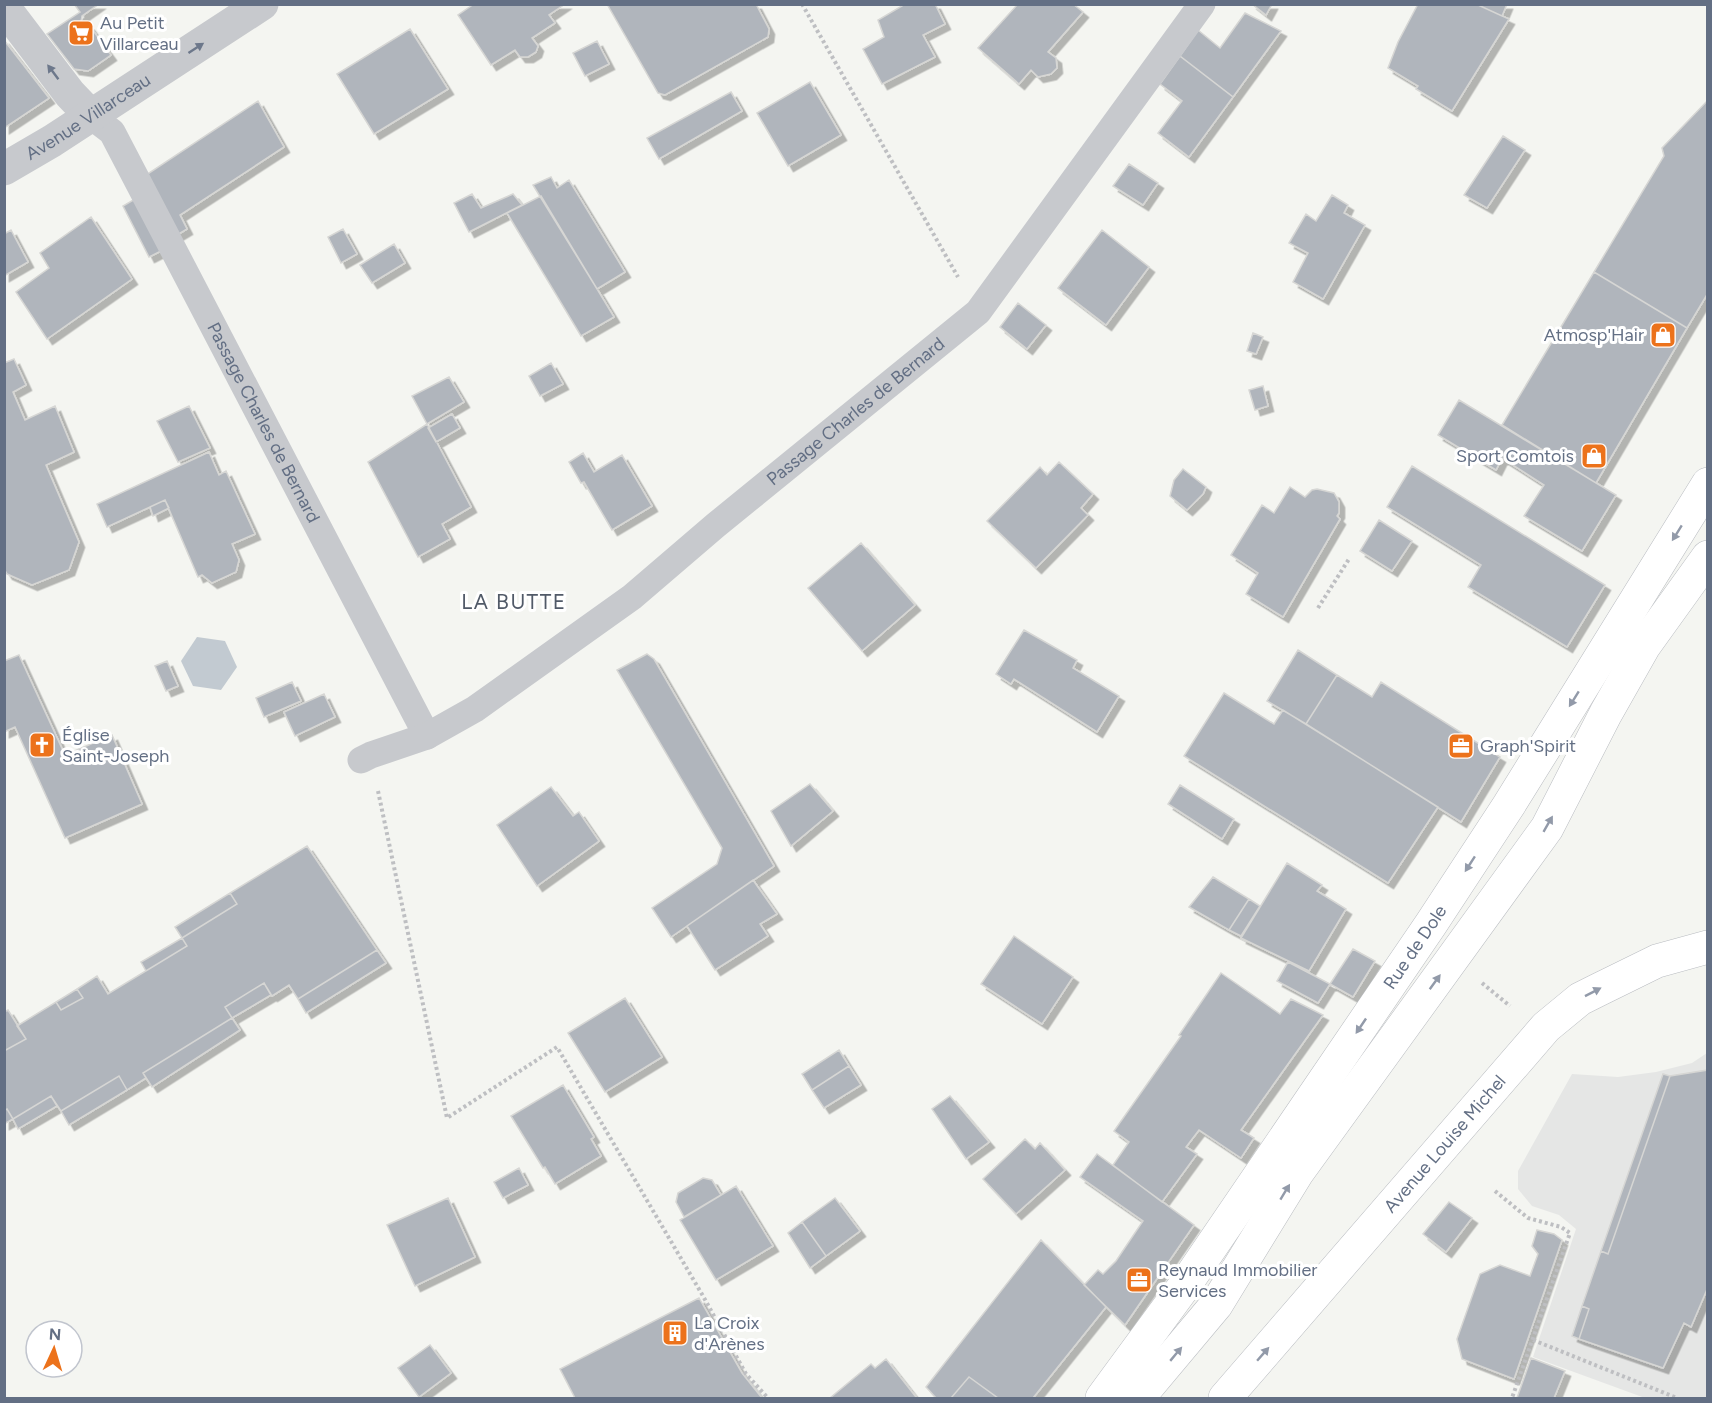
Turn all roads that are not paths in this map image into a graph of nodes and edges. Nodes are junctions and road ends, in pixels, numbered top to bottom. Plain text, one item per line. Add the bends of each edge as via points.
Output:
1 (262, 4) edge
2 (1202, 4) edge
3 (4, 7) edge
4 (91, 116) junction
5 (4, 169) edge
6 (1707, 484) edge
7 (1707, 557) edge
8 (427, 736) junction
9 (366, 758) road end
10 (1707, 947) edge
11 (1102, 1398) edge
12 (1138, 1398) edge
13 (1225, 1398) edge

4 -> 1 street, Avenue Villarceau
2 - 8 lane, Passage Charles de Bernard via 978,312 632,597 475,709
4 -> 3 street
4 - 5 street, Avenue Villarceau
4 - 8 lane, Passage Charles de Bernard via 112,132
6 -> 11 main road, Rue de Dole via 1431,924 1185,1285
12 -> 7 main road, Rue de Dole via 1216,1305 1297,1173 1547,828 1644,646
8 - 9 lane, Passage Charles de Bernard
13 -> 10 main road, Avenue Louise Michel via 1546,1027 1580,999 1600,989 1657,961

